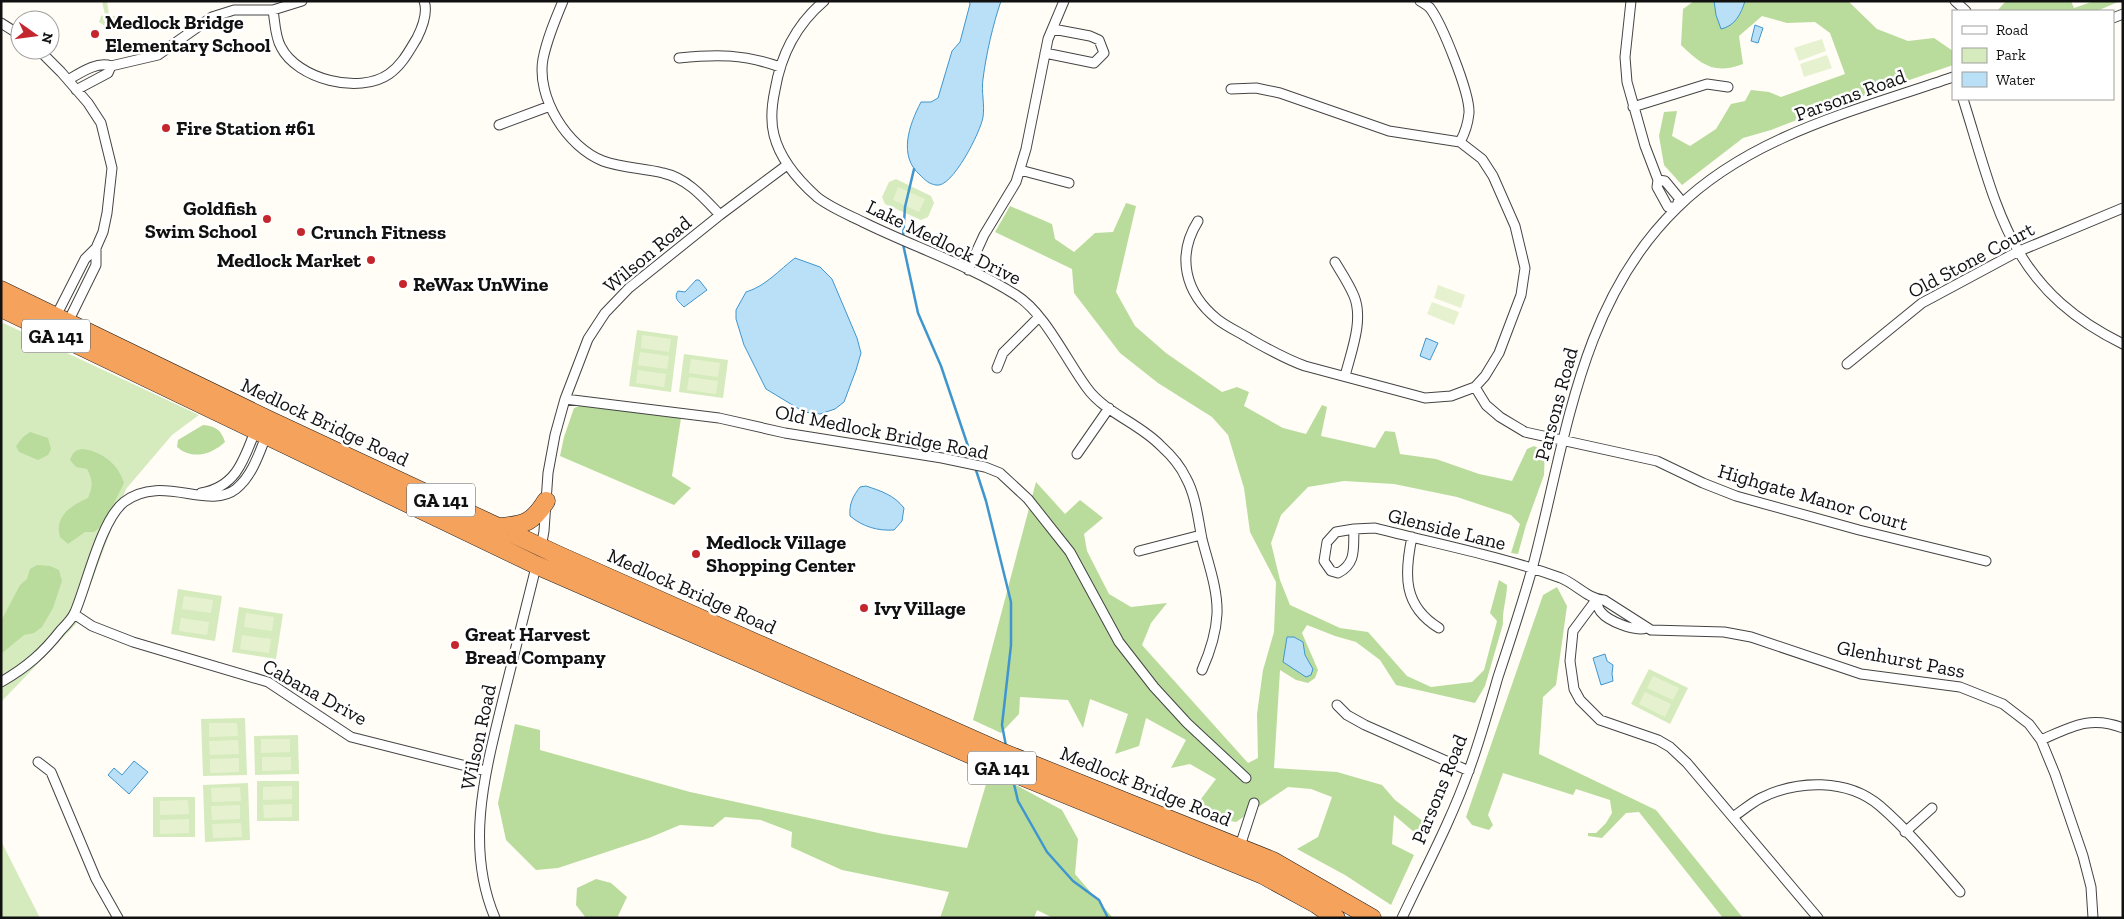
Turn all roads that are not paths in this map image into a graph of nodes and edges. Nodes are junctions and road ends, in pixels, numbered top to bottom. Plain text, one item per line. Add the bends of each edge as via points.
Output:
1 (302, 1) edge
2 (424, 1) edge
3 (563, 1) edge
4 (824, 1) edge
5 (1064, 1) edge
6 (1420, 1) edge
7 (1631, 1) edge
8 (1955, 1) edge
9 (273, 10) junction
10 (1965, 10) edge
11 (1053, 28) junction
12 (1045, 54) junction
13 (679, 58) dead end
14 (49, 60) edge
15 (111, 66) junction
16 (780, 67) junction
17 (1952, 77) edge
18 (68, 80) junction
19 (1728, 87) dead end
20 (1231, 88) dead end
21 (76, 90) junction
22 (1963, 100) edge
23 (550, 106) junction
24 (1633, 107) junction
25 (499, 125) dead end
26 (1460, 142) junction
27 (788, 165) junction
28 (1020, 170) junction
29 (1069, 183) dead end
30 (1677, 207) junction
31 (2123, 208) edge
32 (720, 215) junction
33 (1198, 221) dead end
34 (96, 248) junction
35 (2018, 252) junction
36 (1335, 262) dead end
37 (968, 270) junction
38 (1, 290) edge
39 (1, 308) edge
40 (1038, 318) junction
41 (58, 328) junction
42 (2123, 344) edge
43 (1847, 364) dead end
44 (997, 368) dead end
45 (1345, 376) junction
46 (1475, 387) junction
47 (565, 398) junction
48 (1109, 408) junction
49 (262, 430) junction
50 (1562, 441) junction
51 (1077, 454) dead end
52 (242, 464) junction
53 (252, 469) junction
54 (196, 494) junction
55 (546, 501) junction
56 (499, 527) junction
57 (1354, 529) junction
58 (1202, 535) junction
59 (1412, 537) junction
60 (541, 547) junction
61 (1139, 552) dead end
62 (1986, 561) dead end
63 (536, 565) junction
64 (1532, 568) junction
65 (1596, 600) junction
66 (74, 614) junction
67 (1439, 628) dead end
68 (1202, 670) dead end
69 (1, 682) edge
70 (1338, 705) dead end
71 (2123, 728) edge
72 (2041, 740) junction
73 (38, 762) dead end
74 (486, 771) junction
75 (1469, 771) junction
76 (1246, 778) dead end
77 (1254, 803) dead end
78 (1932, 808) dead end
79 (1732, 817) junction
80 (1905, 832) junction
81 (1240, 846) junction
82 (1960, 892) dead end
83 (118, 918) edge
84 (495, 918) edge
85 (1336, 918) edge
86 (1372, 918) edge
87 (1402, 918) edge
88 (1818, 918) edge
89 (2093, 918) edge

1 - 9 street
2 - 9 street via 423,22 406,57 389,74 370,82 343,84 294,65 280,47
3 - 23 street via 552,24 543,60 542,72
4 - 16 street, Lake Medlock Drive via 798,29
5 - 11 street
6 - 26 street via 1429,7 1442,30 1465,93 1469,111
7 - 24 street via 1625,57
8 - 10 street
9 - 15 street via 234,10 212,17 158,55
11 - 12 street
11 - 12 street via 1090,36 1098,40 1104,53 1094,63
12 - 28 street
13 - 16 street via 728,54
14 - 18 street
15 - 18 street via 105,64 90,68
15 - 21 street via 108,74
16 - 27 street, Lake Medlock Drive via 772,102 772,120 774,136
17 - 30 street, Parsons Road via 1773,142 1722,172
18 - 21 street
19 - 24 street via 1707,84
20 - 26 street via 1264,90 1389,131
21 - 34 street via 101,123 112,168 107,213
22 - 35 street via 2000,216
23 - 25 street
23 - 32 street via 564,133 579,147 602,161 664,173 690,185
24 - 30 street via 1658,180 1664,181 1679,198
26 - 46 street via 1482,159 1493,176 1514,226 1525,268 1521,295 1499,353
27 - 32 street, Wilson Road
27 - 37 street, Lake Medlock Drive via 819,198 903,242
28 - 29 street
28 - 37 street
30 - 50 street, Parsons Road via 1638,255 1606,306 1587,354
31 - 35 street, Old Stone Court
32 - 47 street, Wilson Road via 629,288 605,313 588,339
33 - 45 street via 1188,241 1186,263 1191,288 1204,308 1219,321 1286,359
34 - 41 street via 84,259
34 - 41 street via 96,265
35 - 42 street via 2032,274 2061,305 2076,318
35 - 43 street, Old Stone Court via 1922,303
36 - 45 street via 1358,310
37 - 40 street, Lake Medlock Drive via 1017,296
38 - 41 highway, Medlock Bridge Road / GA 141
39 - 41 highway, Medlock Bridge Road / GA 141
40 - 44 street via 1003,354
40 - 48 street, Lake Medlock Drive via 1087,389
41 - 49 highway, Medlock Bridge Road / GA 141
41 - 49 highway, Medlock Bridge Road / GA 141 via 150,381 154,378 173,384 253,420
45 - 46 street via 1425,398 1451,396
46 - 50 street, Highgate Manor Court via 1486,405 1500,417 1525,432
47 - 55 street via 550,457
47 - 76 street, Old Medlock Bridge Road via 719,418 785,433 942,458 1000,473 1028,499 1070,552 1119,642 1154,687
48 - 51 street
48 - 58 street, Lake Medlock Drive via 1159,443 1175,460 1187,478
49 - 52 street
49 - 53 street
49 - 56 highway, Medlock Bridge Road / GA 141 via 283,432 352,466 384,474
49 - 63 highway, Medlock Bridge Road / GA 141
50 - 62 street, Highgate Manor Court via 1657,461 1736,496
50 - 64 street, Parsons Road
52 - 53 street
52 - 54 street via 237,474 225,484
53 - 54 street via 237,488 226,495
54 - 66 street via 152,491 137,494 122,504 108,522
55 - 56 highway via 532,520 519,526
55 - 60 street
56 - 60 highway, Medlock Bridge Road / GA 141
57 - 57 street, Glenside Lane via 1336,532 1327,542 1324,561 1331,571 1338,573 1348,568 1353,556
57 - 59 street, Glenside Lane via 1375,528
58 - 61 street
58 - 68 street, Lake Medlock Drive via 1216,592 1217,614 1212,649
59 - 64 street, Glenside Lane
59 - 67 street via 1406,577 1411,596 1427,620
60 - 63 street
60 - 81 highway, Medlock Bridge Road / GA 141 via 999,750
63 - 74 street, Wilson Road
63 - 85 highway, Medlock Bridge Road / GA 141 via 999,767 1264,875
64 - 65 street, Glenhurst Pass via 1563,579
64 - 75 street, Parsons Road
65 - 72 street, Glenhurst Pass via 1604,600 1651,630 1724,632 1861,674 1960,687 2003,704 2029,724
65 - 79 street via 1573,631 1570,661 1574,689 1580,700 1600,720 1670,747
66 - 69 street via 36,659
66 - 74 street, Cabana Drive via 120,638 268,682 352,737
70 - 75 street via 1347,716
71 - 72 street via 2087,722
72 - 89 street, Glenhurst Pass via 2083,856 2091,887
73 - 83 street via 51,772 96,879
74 - 84 street, Wilson Road via 478,834 486,896
75 - 87 street, Parsons Road
77 - 81 street
78 - 80 street
79 - 80 street via 1759,798 1780,789 1822,784 1847,790 1879,805
79 - 88 street
80 - 82 street
81 - 86 highway, Medlock Bridge Road / GA 141 via 1273,861

